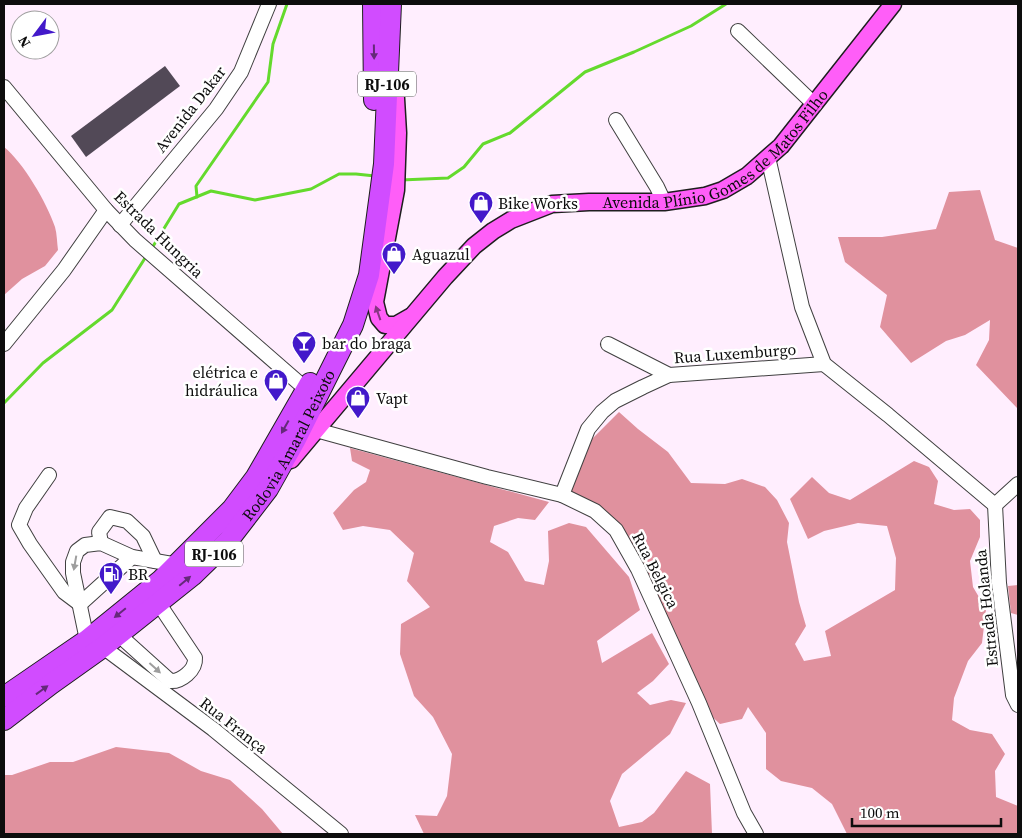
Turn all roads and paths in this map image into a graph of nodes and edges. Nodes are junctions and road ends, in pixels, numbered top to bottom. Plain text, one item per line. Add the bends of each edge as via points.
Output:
1 (269, 4) edge
2 (373, 4) edge
3 (392, 4) edge
4 (893, 4) edge
5 (738, 31) dead end
6 (4, 87) edge
7 (815, 105) junction
8 (616, 120) dead end
9 (768, 158) junction
10 (384, 175) junction
11 (664, 202) junction
12 (106, 210) junction
13 (120, 225) junction
14 (416, 313) junction
15 (4, 344) edge
16 (608, 344) dead end
17 (824, 364) junction
18 (669, 374) junction
19 (307, 390) junction
20 (316, 430) junction
21 (49, 475) dead end
22 (1018, 484) edge
23 (268, 489) junction
24 (562, 495) junction
25 (995, 505) junction
26 (100, 543) junction
27 (132, 557) junction
28 (155, 561) junction
29 (178, 565) junction
30 (80, 604) junction
31 (159, 604) junction
32 (119, 635) junction
33 (95, 644) junction
34 (4, 697) edge
35 (1018, 705) edge
36 (4, 720) edge
37 (341, 834) edge
38 (756, 834) edge

1 - 13 street, Avenida Dakar via 246,64 216,109
2 -> 10 highway, Rodovia Amaral Peixoto / RJ-106 via 374,90
3 - 10 highway, Rodovia Amaral Peixoto / RJ-106
4 - 7 main road, Avenida Plínio Gomes de Matos Filho
5 - 7 street
6 - 12 street, Estrada Hungria
7 - 9 main road, Avenida Plínio Gomes de Matos Filho
8 - 11 street
9 - 11 main road, Avenida Plínio Gomes de Matos Filho via 723,190
9 - 17 street via 802,308
14 -> 10 main road via 389,326 379,318 376,308 376,292 386,250
10 - 19 highway, Rodovia Amaral Peixoto / RJ-106 via 348,302
10 - 23 highway, Rodovia Amaral Peixoto / RJ-106 via 369,276 353,325
11 - 14 main road, Avenida Plínio Gomes de Matos Filho via 552,204 511,220 474,246
12 - 13 street, Estrada Hungria
12 - 15 street via 64,270
13 - 19 street, Estrada Hungria
14 - 20 main road, Avenida Plínio Gomes de Matos Filho
16 - 18 street
17 - 18 street, Rua Luxemburgo
17 - 25 street
18 - 24 street, Rua Luxemburgo via 615,401 602,412 588,430
19 -> 29 highway, Rodovia Amaral Peixoto / RJ-106 via 250,485 232,509
20 - 23 main road, Avenida Plínio Gomes de Matos Filho
20 - 24 street, Rua Belgica
21 - 30 street via 26,508 19,525 64,592
22 - 25 street
31 -> 23 highway, Rodovia Amaral Peixoto / RJ-106 via 228,541
24 - 38 street, Rua Belgica via 595,511 616,530 625,545
25 - 35 street, Estrada Holanda via 999,583 1013,695
26 - 27 street
26 - 28 street via 99,532 110,518 127,521 143,536
26 -> 30 street via 85,545 73,562
27 - 28 street
27 - 30 street
28 - 29 street
29 -> 33 highway, Rodovia Amaral Peixoto / RJ-106
30 - 33 street
31 - 32 highway, Rodovia Amaral Peixoto / RJ-106
32 -> 31 street via 170,681 178,680 192,670 194,658
32 - 33 highway, Rodovia Amaral Peixoto / RJ-106
33 - 34 highway, Rodovia Amaral Peixoto / RJ-106
36 -> 33 highway, Rodovia Amaral Peixoto / RJ-106
33 - 37 street, Rua França via 213,729

